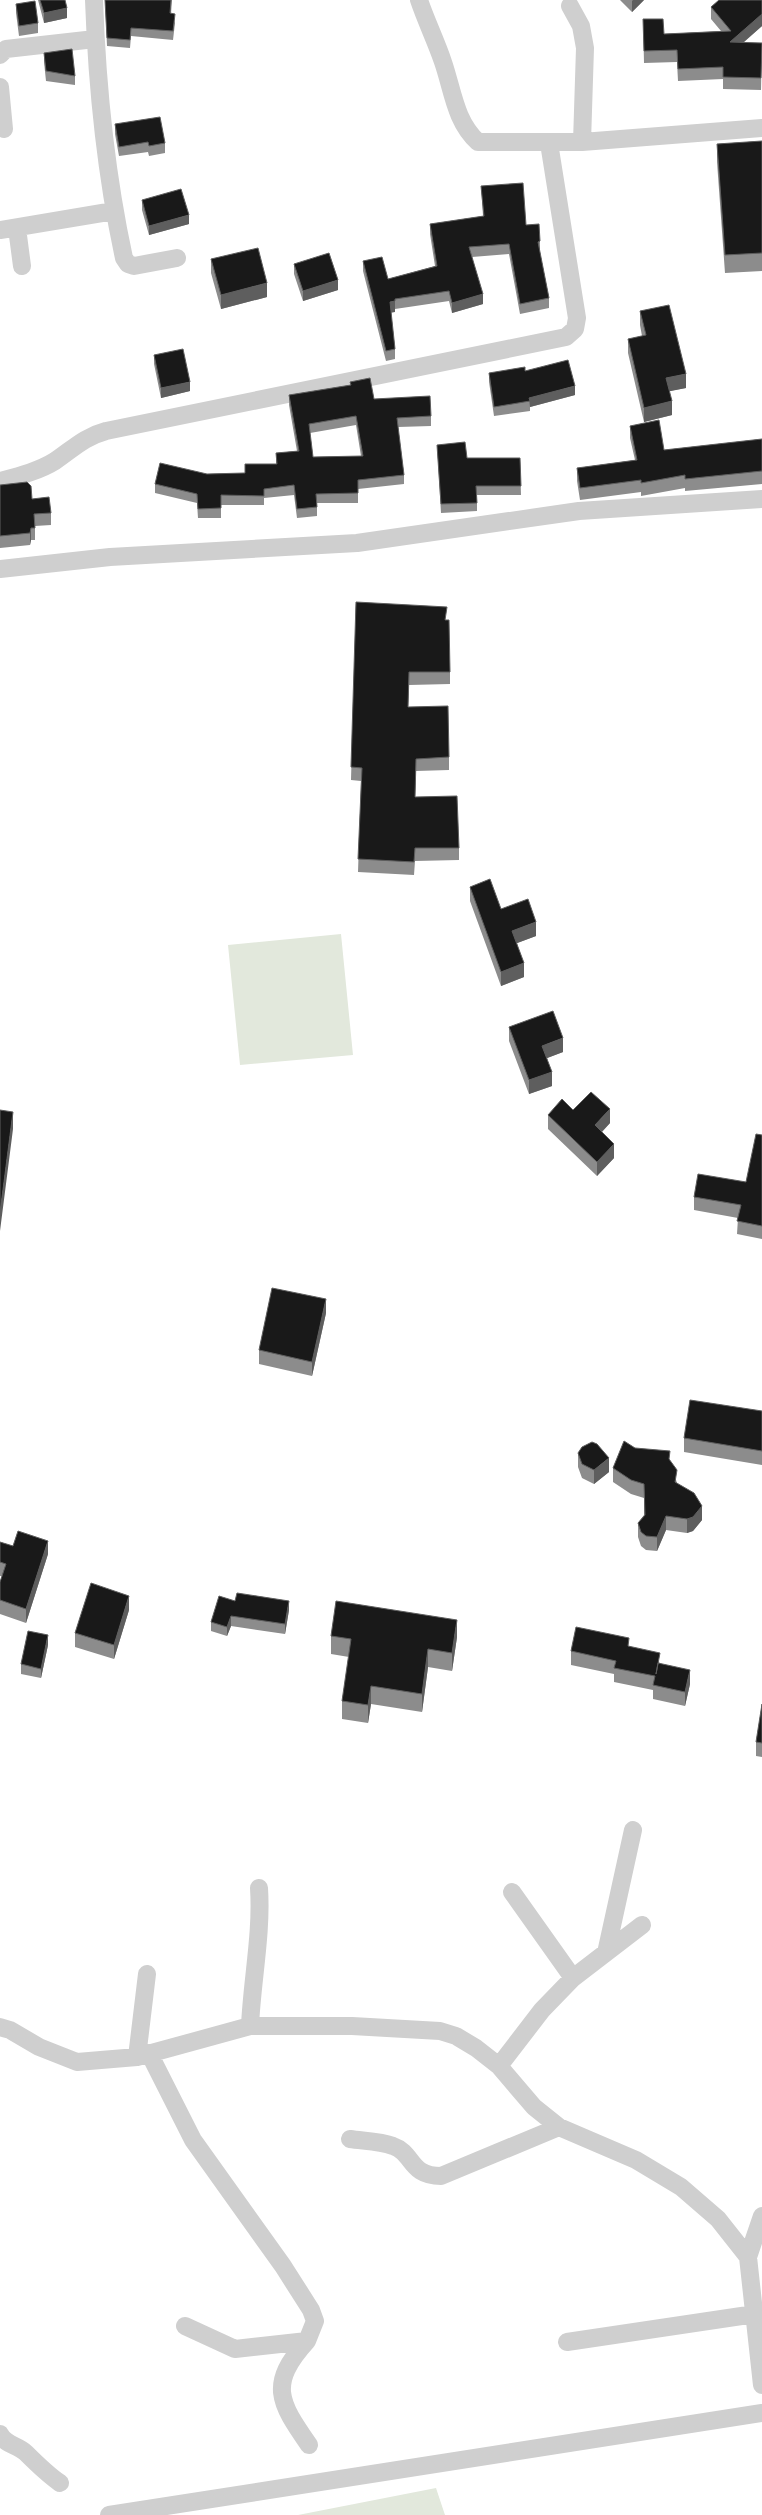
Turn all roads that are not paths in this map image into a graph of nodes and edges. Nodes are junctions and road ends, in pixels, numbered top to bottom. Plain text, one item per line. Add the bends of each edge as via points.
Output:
1 (94, 0) edge
2 (419, 0) edge
3 (570, 6) dead end
4 (95, 39) junction
5 (0, 54) edge
6 (0, 88) edge
7 (762, 128) edge
8 (4, 129) dead end
9 (582, 142) junction
10 (549, 143) junction
11 (114, 211) junction
12 (18, 228) junction
13 (0, 230) edge
14 (177, 258) dead end
15 (22, 266) dead end
16 (0, 481) edge
17 (762, 499) edge
18 (0, 568) edge
19 (633, 1830) dead end
20 (259, 1888) dead end
21 (512, 1892) dead end
22 (642, 1925) dead end
23 (606, 1953) junction
24 (147, 1974) dead end
25 (573, 1978) junction
26 (250, 2026) junction
27 (0, 2027) edge
28 (143, 2055) junction
29 (499, 2066) junction
30 (559, 2127) junction
31 (350, 2139) dead end
32 (762, 2216) edge
33 (748, 2257) junction
34 (755, 2314) junction
35 (185, 2326) dead end
36 (306, 2341) junction
37 (567, 2342) dead end
38 (762, 2384) edge
39 (762, 2413) edge
40 (0, 2434) edge
41 (309, 2445) dead end
42 (60, 2483) dead end
43 (109, 2515) edge

1 - 4 street
2 - 10 street via 467,132 478,142
3 - 9 street via 580,26 585,48
4 - 5 street via 6,48
4 - 11 street
6 - 8 street
7 - 9 street
9 - 10 street
10 - 16 street via 577,318 575,329 566,337 106,431 88,436 34,472
11 - 12 street
11 - 14 street via 128,264 134,266
12 - 13 street
12 - 15 street
17 - 18 street via 578,511 357,543 110,557
19 - 23 street
20 - 26 street via 261,1917
21 - 25 street
22 - 23 street
23 - 25 street
24 - 28 street
25 - 29 street via 542,2010
26 - 28 street
26 - 29 street via 352,2026 440,2031 456,2036
27 - 28 street via 77,2062
28 - 36 street via 193,2140 311,2310 315,2321
29 - 30 street via 534,2107
30 - 31 street via 441,2176 430,2176 416,2169 394,2146
30 - 33 street via 636,2160 681,2187 718,2219
32 - 33 street
33 - 34 street
34 - 37 street
34 - 38 street
35 - 36 street via 235,2348
36 - 41 street via 290,2360 281,2387 285,2411
39 - 43 street
40 - 42 street

